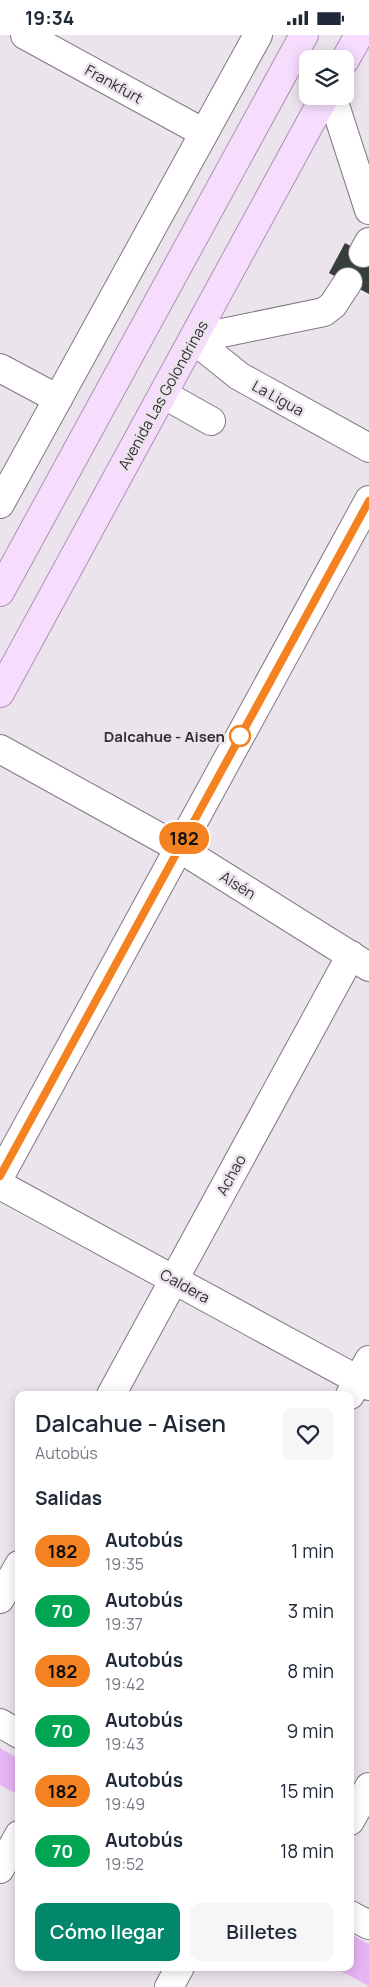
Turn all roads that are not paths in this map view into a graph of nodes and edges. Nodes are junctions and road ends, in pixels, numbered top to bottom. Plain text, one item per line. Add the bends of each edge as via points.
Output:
1 (25, 35) edge
2 (258, 35) edge
3 (304, 35) edge
4 (359, 35) edge
5 (351, 50) edge
6 (321, 105) edge
7 (335, 105) edge
8 (204, 133) junction
9 (369, 209) edge
10 (348, 282) dead end
11 (193, 339) junction
12 (0, 368) edge
13 (163, 393) junction
14 (58, 399) junction
15 (211, 421) dead end
16 (369, 448) edge
17 (369, 501) edge
18 (0, 504) edge
19 (0, 592) edge
20 (0, 693) edge
21 (0, 749) edge
22 (179, 848) junction
23 (360, 961) edge
24 (0, 1176) edge
25 (0, 1185) edge
26 (174, 1280) junction
27 (361, 1380) edge
28 (113, 1391) edge
29 (15, 1572) edge
30 (0, 1599) edge
31 (0, 1723) edge
32 (15, 1732) edge
33 (369, 1787) edge
34 (354, 1814) edge
35 (15, 1842) edge
36 (0, 1869) edge
37 (354, 1917) edge
38 (369, 1925) edge
39 (178, 1971) edge
40 (169, 1987) edge

1 - 8 street, Frankfurt
2 - 8 street
3 - 19 main road
4 - 5 main road
6 - 11 main road, Avenida Las Golondrinas
7 - 9 street
8 - 14 street
10 - 11 street via 324,312
11 - 13 main road, Avenida Las Golondrinas
11 - 16 street, La Ligua via 239,376
12 - 14 street
13 - 15 street
13 - 20 main road, Avenida Las Golondrinas
14 - 18 street
17 - 22 street
21 - 22 street, Aisén
22 - 23 street, Aisén
22 - 24 street
23 - 26 street, Achao
25 - 26 street, Caldera
26 - 27 street, Caldera
26 - 28 street, Achao
29 - 30 street
31 - 32 street
33 - 34 street
35 - 36 street
37 - 38 street
39 - 40 street

